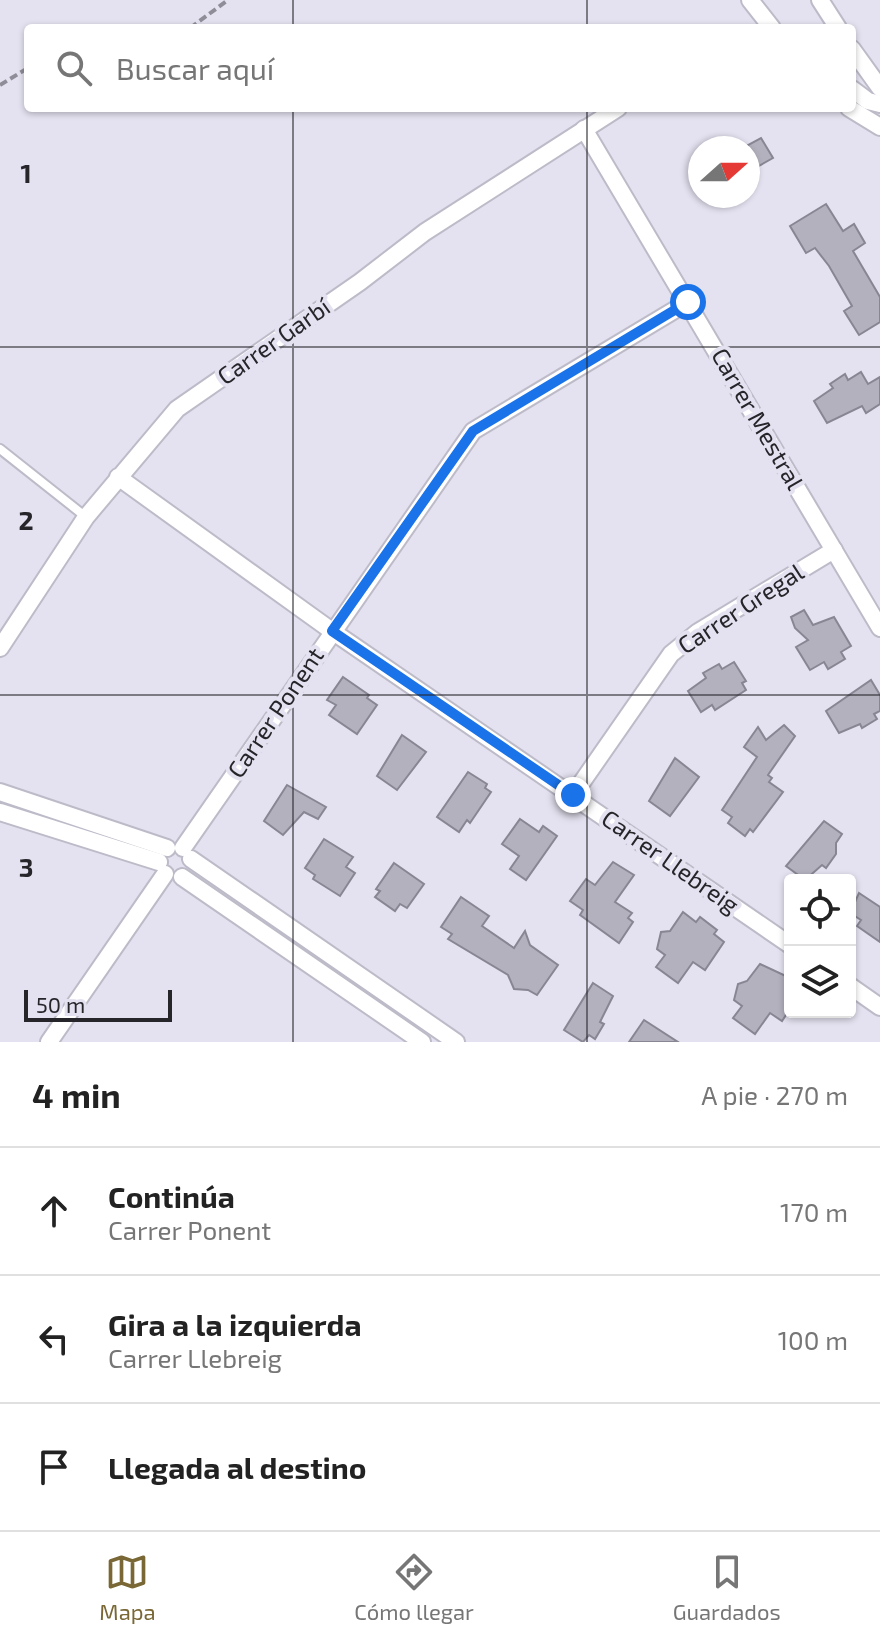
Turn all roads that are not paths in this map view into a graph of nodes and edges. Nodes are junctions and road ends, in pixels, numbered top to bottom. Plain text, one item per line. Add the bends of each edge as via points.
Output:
1 (750, 0) edge
2 (820, 0) edge
3 (769, 24) edge
4 (835, 24) edge
5 (856, 55) edge
6 (880, 88) edge
7 (856, 92) edge
8 (880, 104) edge
9 (612, 112) edge
10 (856, 112) edge
11 (880, 127) edge
12 (584, 129) junction
13 (688, 302) junction
14 (0, 449) edge
15 (118, 477) junction
16 (86, 517) junction
17 (834, 550) junction
18 (880, 628) edge
19 (332, 631) junction
20 (0, 648) edge
21 (0, 792) edge
22 (573, 795) junction
23 (0, 812) edge
24 (174, 861) junction
25 (784, 941) edge
26 (856, 990) edge
27 (880, 1007) edge
28 (49, 1042) edge
29 (422, 1042) edge
30 (456, 1042) edge

1 - 3 street
2 - 4 street
5 - 6 street
7 - 8 street
9 - 12 street, Carrer Garbí
10 - 11 street
12 - 13 street, Carrer Mestral
12 - 15 street, Carrer Garbí via 425,232 177,409
13 - 17 street, Carrer Mestral
13 - 19 street, Carrer Ponent via 473,431
14 - 16 lane
15 - 16 street, Carrer Garbí
15 - 19 street, Carrer Llebreig
16 - 20 street, Carrer Garbí
17 - 18 street, Carrer Mestral
17 - 22 street, Carrer Gregal via 698,632 671,654
19 - 22 street, Carrer Llebreig
19 - 24 street, Carrer Ponent
21 - 24 street
22 - 25 street, Carrer Llebreig
23 - 24 street
24 - 28 street
24 - 29 street
24 - 30 street
26 - 27 street

